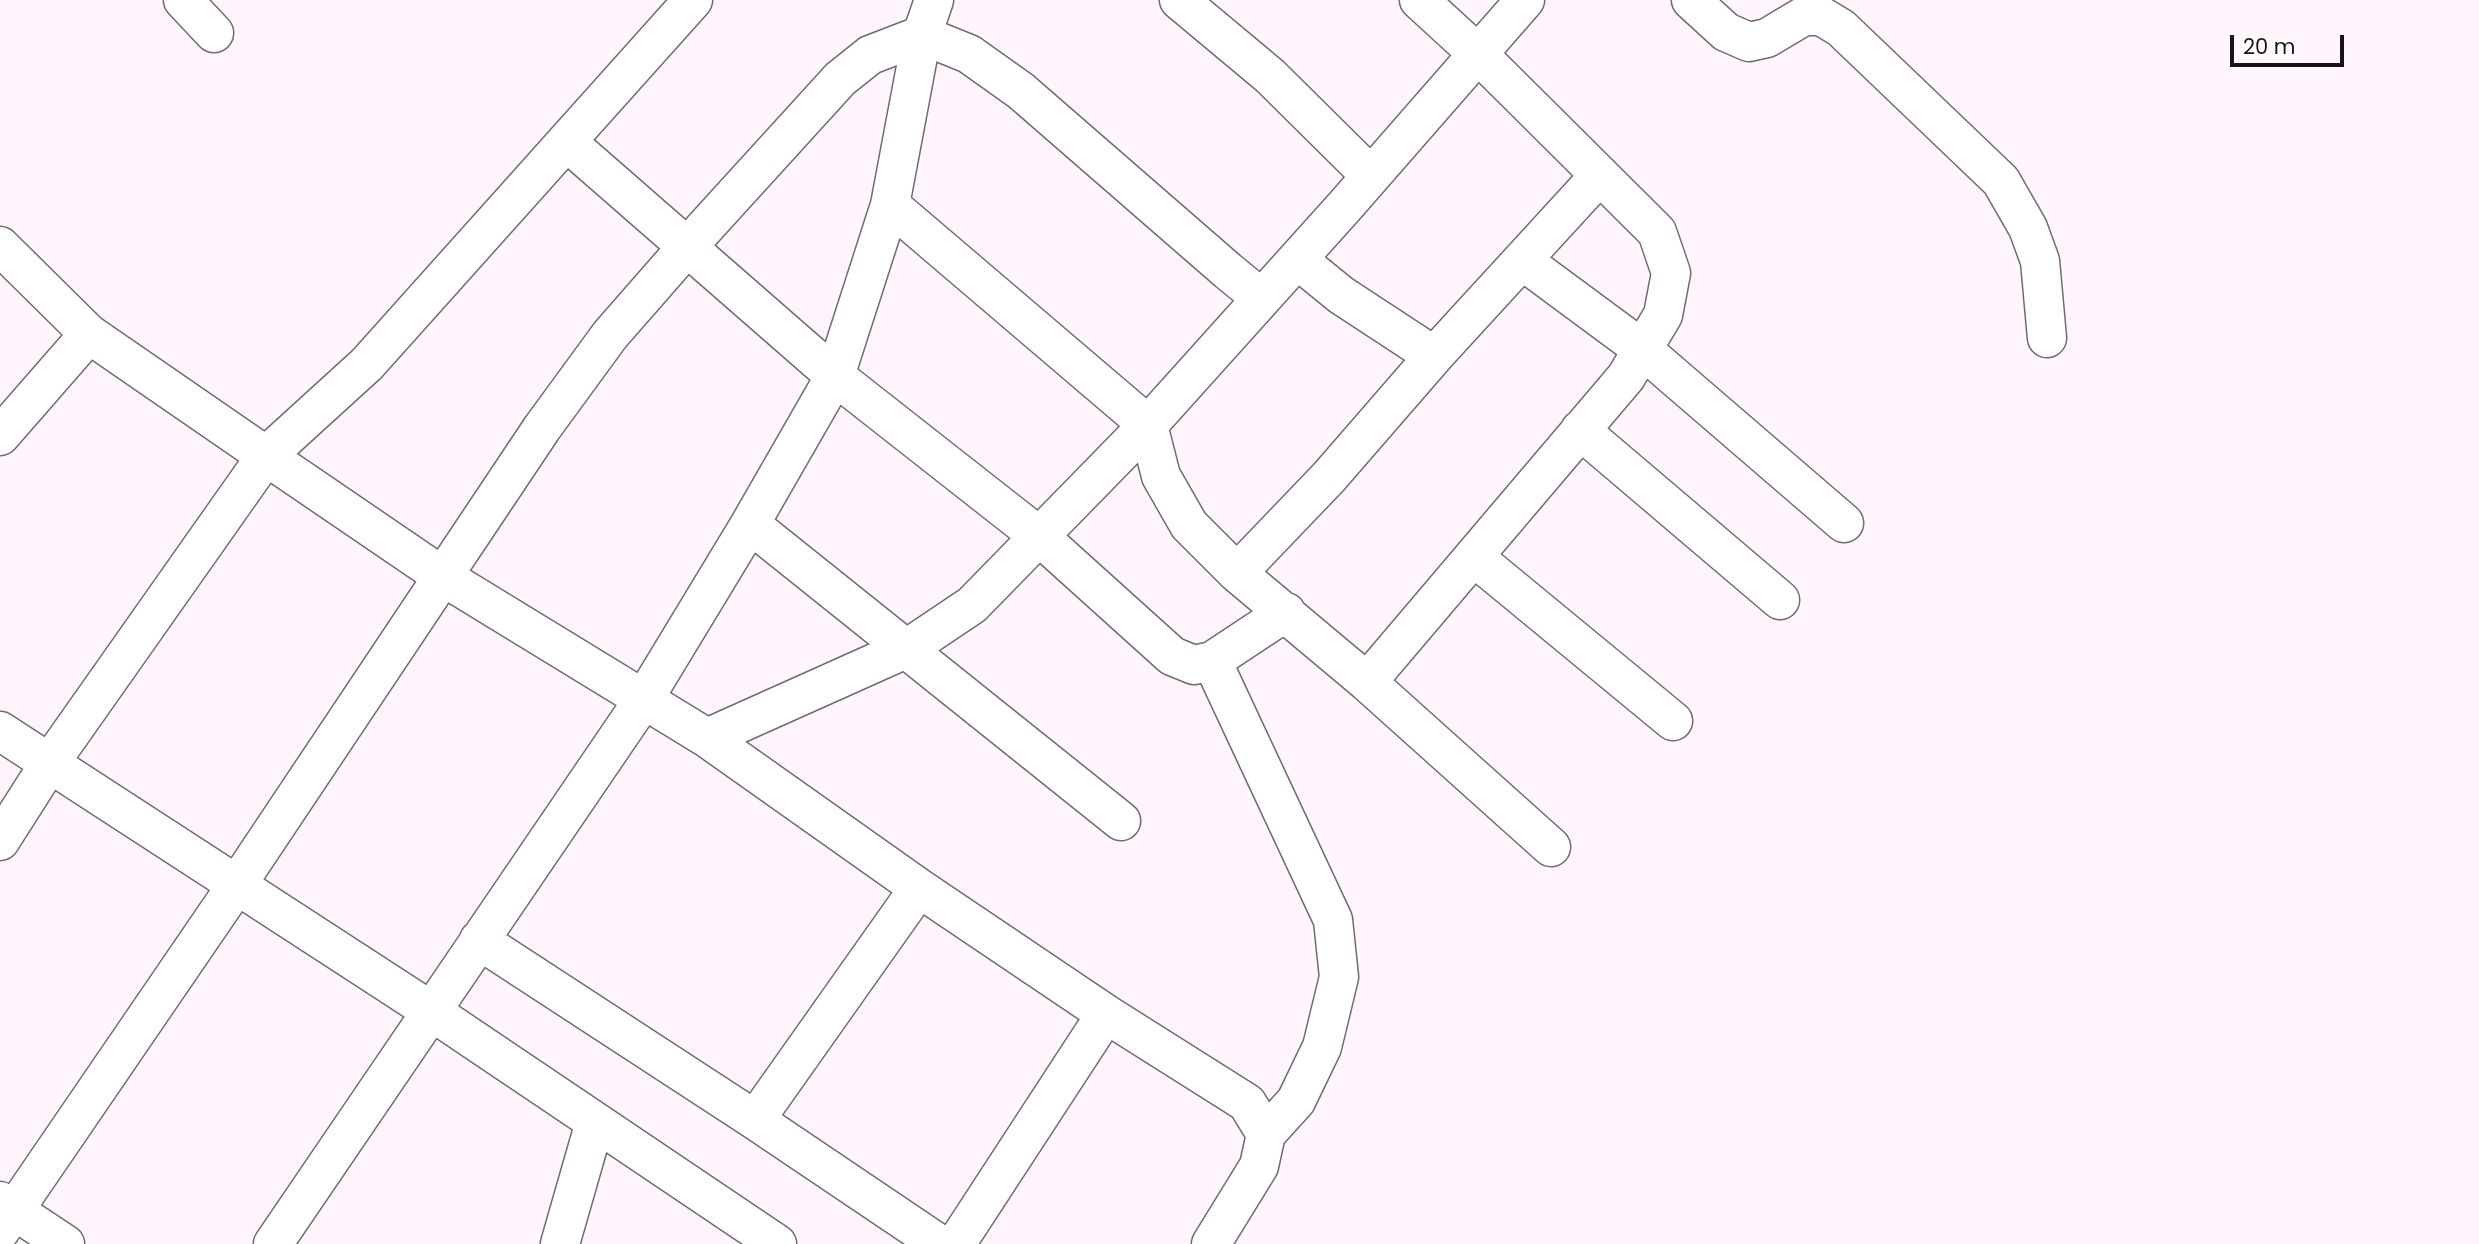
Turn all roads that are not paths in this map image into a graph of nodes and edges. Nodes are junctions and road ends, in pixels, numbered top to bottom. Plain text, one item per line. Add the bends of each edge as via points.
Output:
1 (183, 0) edge
2 (693, 0) edge
3 (1179, 0) edge
4 (1419, 0) edge
5 (1525, 0) edge
6 (1691, 0) edge
7 (928, 18) edge
8 (214, 33) dead end
9 (1479, 55) junction
10 (567, 142) junction
11 (1600, 175) junction
12 (1371, 176) junction
13 (890, 205) junction
14 (0, 246) edge
15 (687, 247) junction
16 (1297, 260) junction
17 (1523, 261) junction
18 (1261, 298) junction
19 (89, 334) junction
20 (2047, 338) dead end
21 (1642, 349) junction
22 (1434, 356) junction
23 (835, 376) junction
24 (1148, 425) junction
25 (3, 426) edge
26 (1580, 430) junction
27 (266, 456) junction
28 (1844, 523) dead end
29 (750, 524) junction
30 (1040, 537) junction
31 (1474, 556) junction
32 (1237, 573) junction
33 (442, 576) junction
34 (1780, 600) dead end
35 (1286, 612) junction
36 (908, 648) junction
37 (1212, 661) junction
38 (1367, 682) junction
39 (643, 699) junction
40 (1673, 721) dead end
41 (0, 731) edge
42 (707, 738) junction
43 (49, 764) junction
44 (1121, 821) dead end
45 (0, 841) edge
46 (1551, 847) dead end
47 (236, 886) junction
48 (919, 888) junction
49 (479, 940) junction
50 (431, 1011) junction
51 (1106, 1014) junction
52 (755, 1120) junction
53 (595, 1122) junction
54 (1266, 1134) junction
55 (4, 1214) edge
56 (65, 1244) edge
57 (273, 1244) edge
58 (560, 1244) edge
59 (777, 1244) edge
60 (939, 1244) edge
61 (956, 1244) edge
62 (1210, 1244) edge

1 - 8 street
2 - 10 street
3 - 12 street via 1270,76
4 - 9 street
5 - 9 street
6 - 20 street via 1726,32 1749,42 1767,38 1804,16 1821,16 1841,28 2001,181 2028,228 2040,261
7 - 13 street
7 - 15 street via 839,79
7 - 18 street via 1021,91
9 - 11 street
9 - 12 street
10 - 15 street
10 - 27 street via 367,364
11 - 17 street
11 - 21 street via 1657,232 1671,273 1663,315
12 - 16 street
13 - 23 street
13 - 24 street
14 - 19 street
15 - 23 street
15 - 33 street via 610,335
16 - 18 street
16 - 22 street
17 - 21 street
17 - 22 street
18 - 24 street
19 - 25 street
19 - 27 street
21 - 26 street via 1626,377
21 - 28 street
22 - 32 street via 1329,477
23 - 29 street
23 - 30 street
24 - 30 street
24 - 32 street via 1161,475 1189,525
26 - 31 street
26 - 34 street
27 - 33 street
27 - 43 street
29 - 36 street
29 - 39 street
30 - 36 street via 972,605
30 - 37 street via 1172,656 1194,665
31 - 38 street
31 - 40 street
32 - 35 street
33 - 39 street
33 - 47 street
35 - 37 street
35 - 38 street
36 - 42 street
36 - 44 street
37 - 54 street via 1333,920 1339,977 1322,1047 1296,1101
38 - 46 street
39 - 42 street
39 - 49 street
41 - 43 street
42 - 48 street
43 - 45 street
43 - 47 street
47 - 50 street
47 - 55 street
48 - 51 street
48 - 52 street
49 - 50 street
49 - 52 street
50 - 53 street
50 - 57 street
51 - 54 street via 1247,1103
51 - 61 street
52 - 60 street
53 - 58 street
53 - 59 street
54 - 62 street via 1259,1166
55 - 56 street

